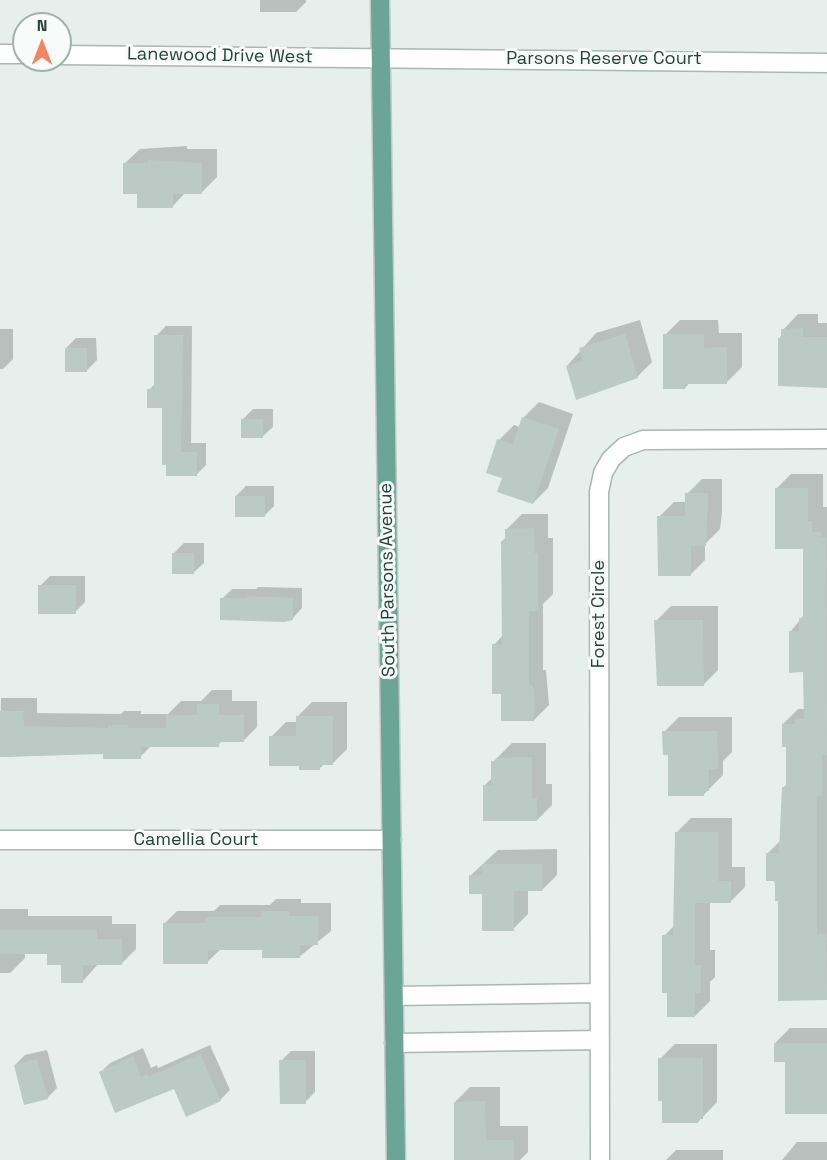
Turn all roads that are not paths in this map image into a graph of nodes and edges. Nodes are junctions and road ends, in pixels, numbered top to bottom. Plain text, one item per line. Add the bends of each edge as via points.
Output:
1 (380, 0) edge
2 (72, 55) edge
3 (380, 57) junction
4 (827, 63) edge
5 (827, 439) edge
6 (0, 840) edge
7 (392, 840) junction
8 (599, 993) junction
9 (394, 996) junction
10 (600, 1041) junction
11 (394, 1043) junction
12 (396, 1160) edge
13 (600, 1160) edge

1 - 3 main road, South Parsons Avenue
2 - 3 street, Lanewood Drive West
3 - 4 street, Parsons Reserve Court
3 - 7 main road, South Parsons Avenue
5 - 8 street, Forest Circle via 643,440 624,447 603,473 599,492
6 - 7 street, Camellia Court
7 - 9 main road, South Parsons Avenue
8 - 9 street
8 - 10 street, Forest Circle
9 - 11 main road, South Parsons Avenue
10 - 11 street
10 - 13 street, Forest Circle
11 - 12 main road, South Parsons Avenue

